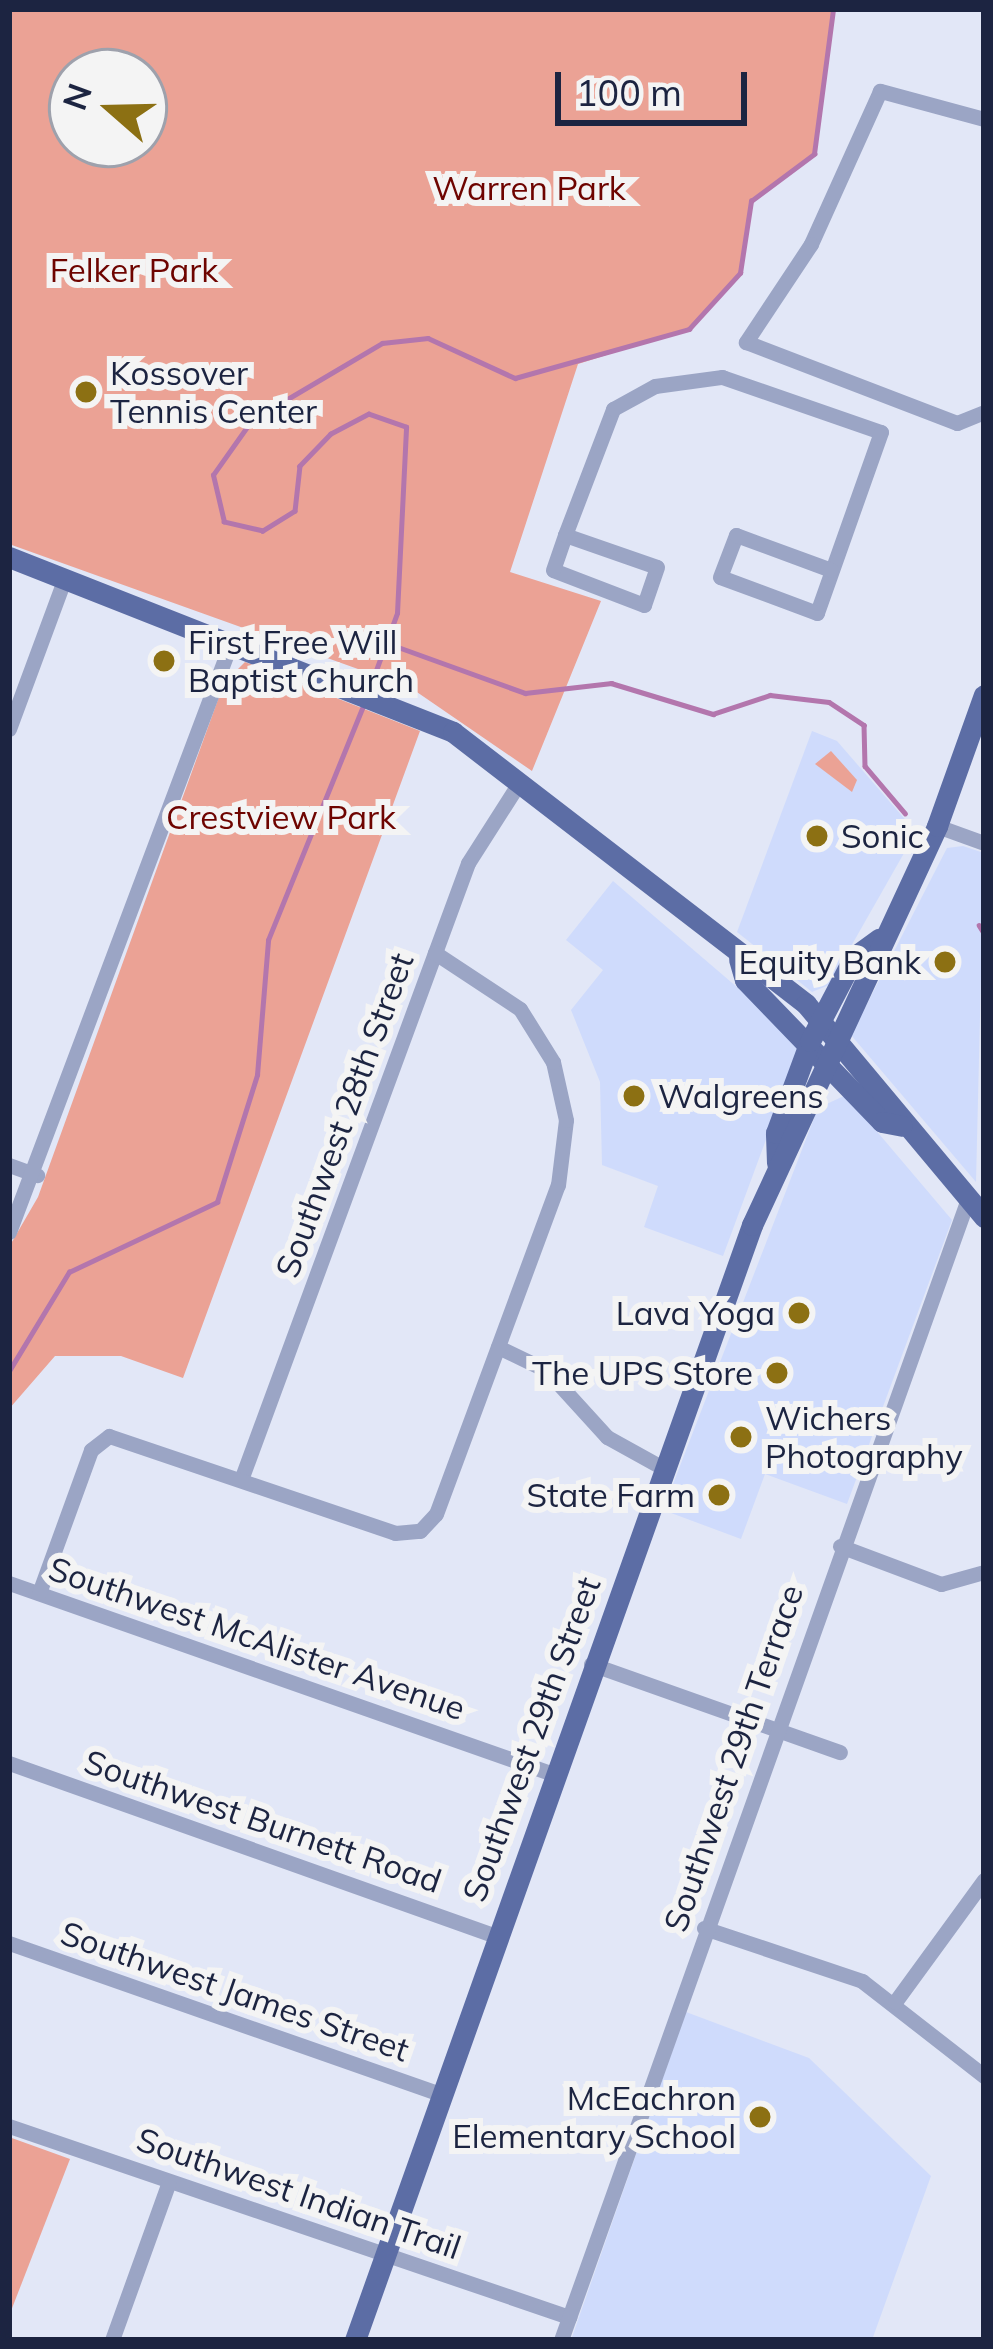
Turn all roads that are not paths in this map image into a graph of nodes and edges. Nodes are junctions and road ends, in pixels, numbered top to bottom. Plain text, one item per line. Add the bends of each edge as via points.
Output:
1 (984, 119) edge
2 (984, 412) edge
3 (565, 535) junction
4 (9, 557) edge
5 (831, 570) junction
6 (65, 578) junction
7 (232, 640) junction
8 (984, 695) edge
9 (9, 729) edge
10 (519, 783) junction
11 (937, 826) junction
12 (984, 842) edge
13 (879, 939) junction
14 (435, 953) junction
15 (739, 959) junction
16 (820, 1018) junction
17 (838, 1037) junction
18 (810, 1041) junction
19 (828, 1061) junction
20 (902, 1126) junction
21 (777, 1163) junction
22 (9, 1165) edge
23 (37, 1175) junction
24 (968, 1199) junction
25 (984, 1217) edge
26 (9, 1232) edge
27 (498, 1347) junction
28 (663, 1468) junction
29 (242, 1477) junction
30 (840, 1546) junction
31 (984, 1572) edge
32 (9, 1583) edge
33 (39, 1593) junction
34 (591, 1664) junction
35 (773, 1728) junction
36 (840, 1752) dead end
37 (9, 1763) edge
38 (553, 1774) junction
39 (984, 1880) edge
40 (704, 1928) junction
41 (496, 1936) junction
42 (9, 1943) edge
43 (895, 2002) junction
44 (984, 2076) edge
45 (441, 2094) junction
46 (9, 2126) edge
47 (169, 2182) junction
48 (385, 2254) junction
49 (569, 2318) junction
50 (112, 2340) edge
51 (355, 2340) edge
52 (561, 2340) edge

1 - 2 street via 880,91 811,244 746,342 957,423
3 - 3 street via 658,567 644,605 553,570
3 - 5 street via 613,409 655,386 722,377 881,432
4 - 6 main road
5 - 5 street via 818,613 720,577 736,535
6 - 7 main road
6 - 9 street
7 - 10 main road via 400,705
7 - 23 street
8 - 11 main road, Southwest 29th Street
10 - 14 street, Southwest 28th Street via 469,862
10 - 15 main road
11 - 12 street
11 - 13 main road, Southwest 29th Street
13 - 16 main road, Southwest 29th Street via 854,957
13 - 17 main road, Southwest 29th Street
14 - 27 street via 520,1009 564,1105 559,1184
14 - 29 street, Southwest 28th Street
15 - 16 main road via 760,963
15 - 18 main road via 746,980
16 - 17 main road
16 - 18 main road, Southwest 29th Street
17 - 19 main road, Southwest 29th Street
17 - 20 main road via 899,1106
18 - 19 main road
18 - 21 main road, Southwest 29th Street via 776,1133
19 - 20 main road via 882,1121
19 - 21 main road, Southwest 29th Street
20 - 24 main road
21 - 28 main road, Southwest 29th Street
22 - 23 street
23 - 26 street
24 - 25 main road
24 - 30 street, Southwest 29th Terrace
27 - 28 street via 546,1370 607,1437
27 - 29 street via 420,1531 395,1533
28 - 34 main road, Southwest 29th Street
29 - 33 street via 109,1436 91,1450
30 - 31 street via 941,1584
30 - 35 street, Southwest 29th Terrace
32 - 33 street, Southwest McAlister Avenue
33 - 38 street, Southwest McAlister Avenue
34 - 35 street
34 - 38 main road, Southwest 29th Street
35 - 36 street
35 - 40 street, Southwest 29th Terrace
37 - 41 street, Southwest Burnett Road
38 - 41 main road, Southwest 29th Street
39 - 43 street
40 - 43 street
40 - 49 street, Southwest 29th Terrace
41 - 45 main road, Southwest 29th Street
42 - 45 street, Southwest James Street
43 - 44 street
45 - 48 main road, Southwest 29th Street
46 - 47 street, Southwest Indian Trail
47 - 48 street, Southwest Indian Trail
47 - 50 street
48 - 49 street, Southwest Indian Trail
48 - 51 main road, Southwest 29th Street
49 - 52 street, Southwest 29th Terrace

